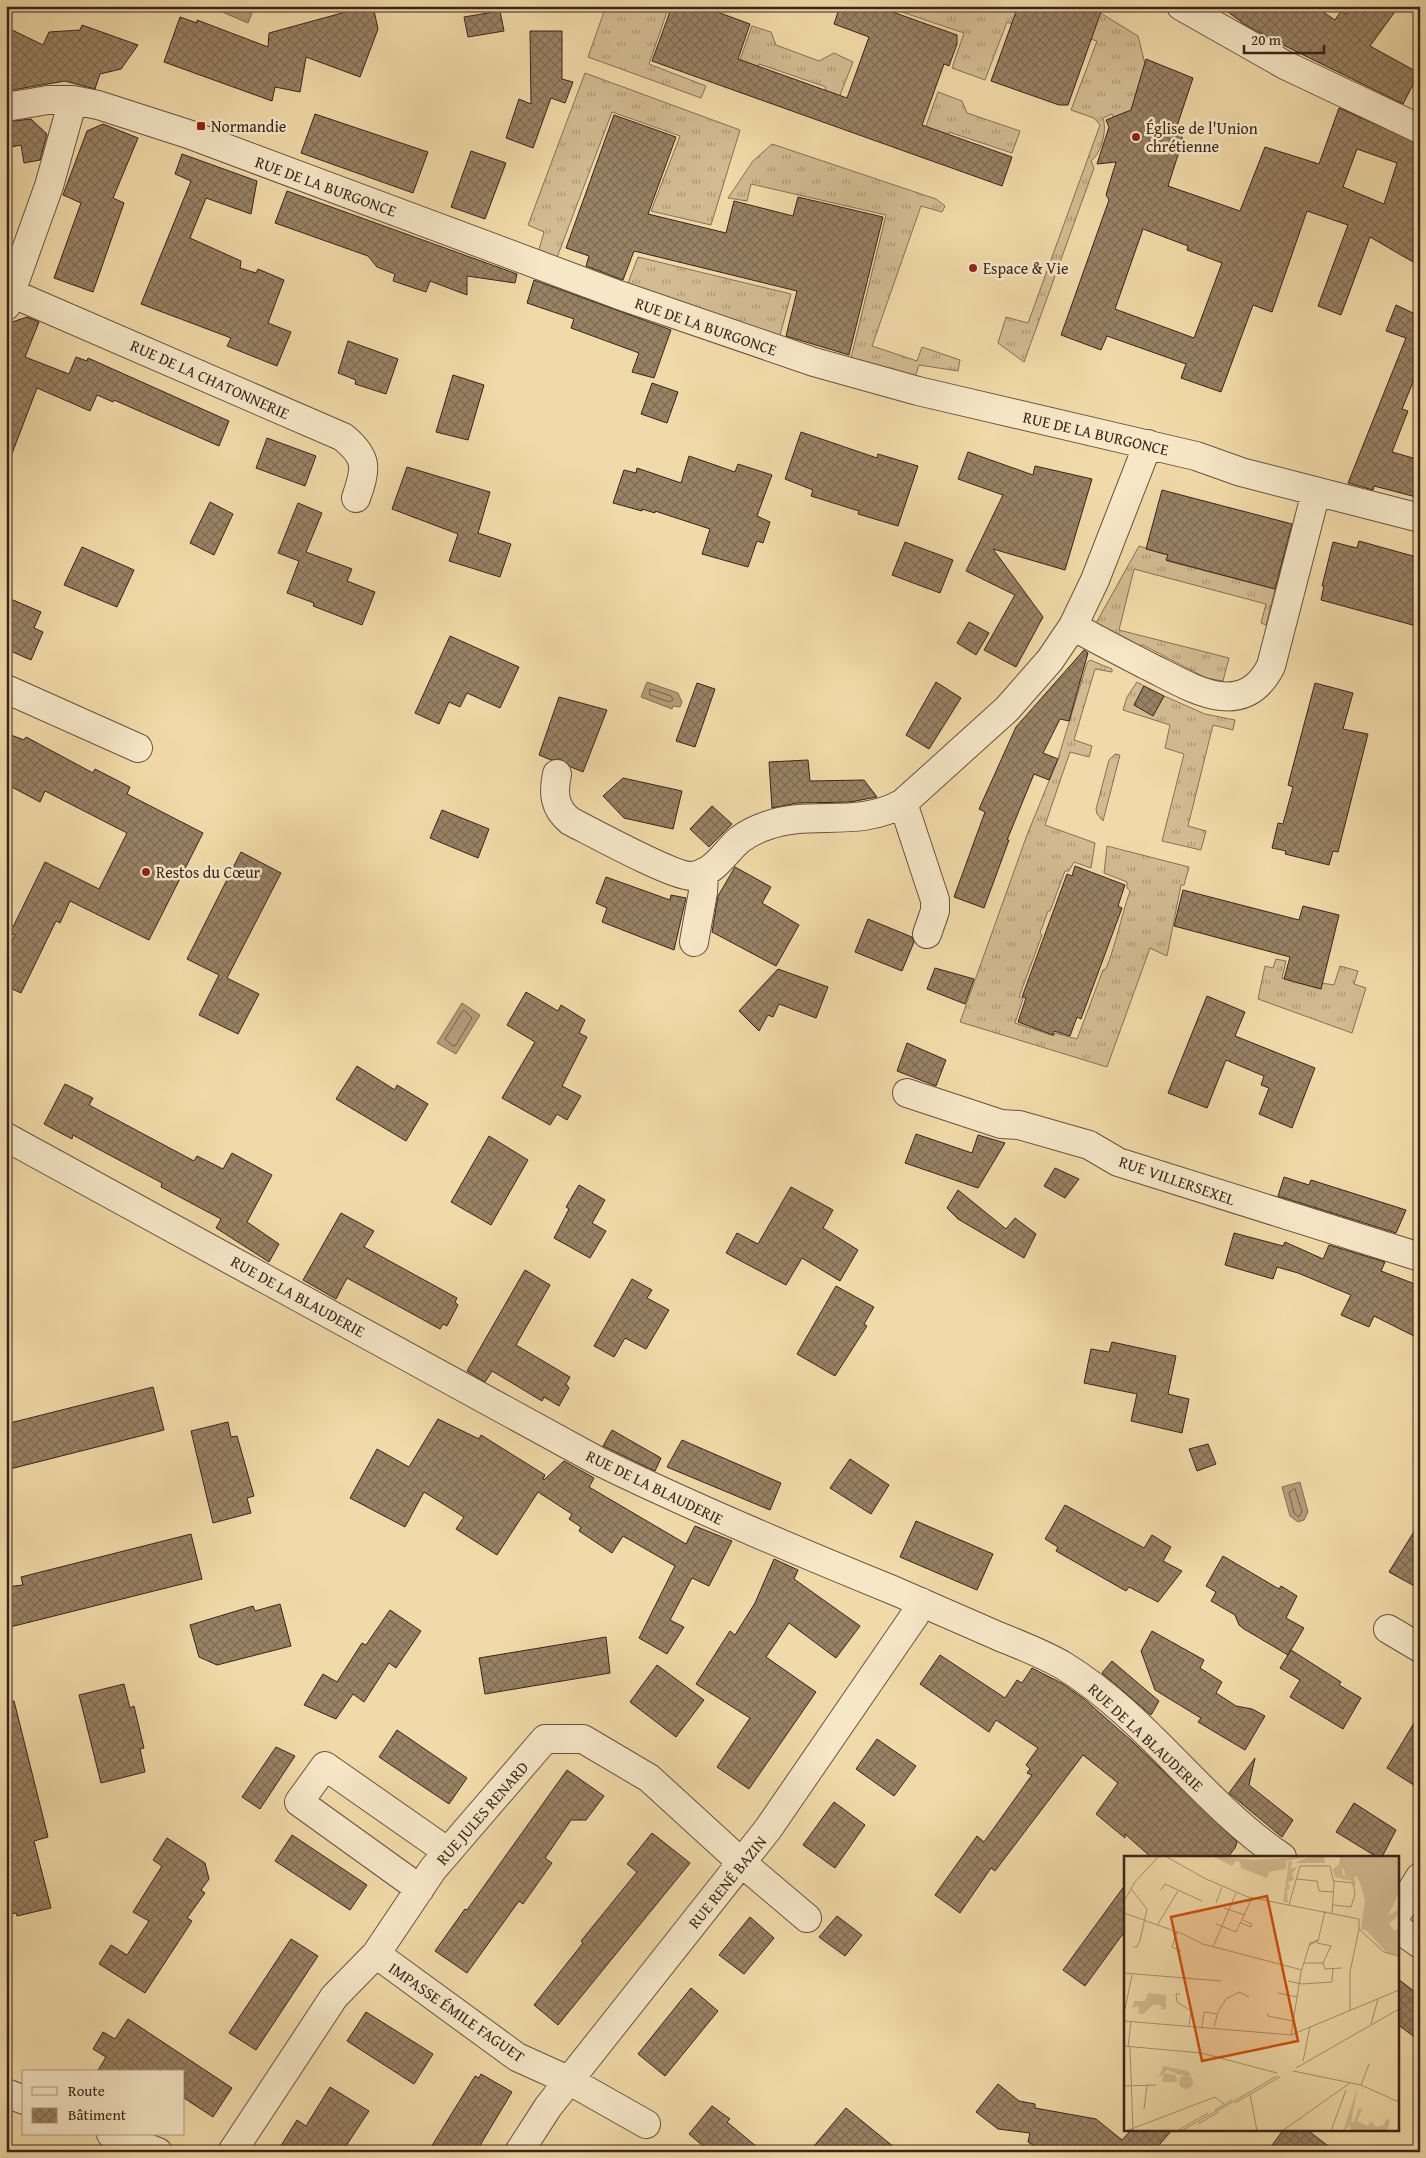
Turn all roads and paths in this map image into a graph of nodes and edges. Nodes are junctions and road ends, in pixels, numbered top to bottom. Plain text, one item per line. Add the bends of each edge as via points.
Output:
1 (1181, 6) edge
2 (73, 100) junction
3 (6, 107) edge
4 (1420, 129) edge
5 (9, 299) edge
6 (1148, 444) junction
7 (1316, 492) junction
8 (356, 498) dead end
9 (1420, 518) edge
10 (1073, 626) junction
11 (6, 690) edge
12 (138, 748) dead end
13 (558, 774) dead end
14 (904, 803) junction
15 (704, 872) junction
16 (927, 934) dead end
17 (694, 942) dead end
18 (907, 1093) dead end
19 (6, 1137) edge
20 (1420, 1257) edge
21 (921, 1602) junction
22 (1388, 1629) dead end
23 (1420, 1648) edge
24 (448, 1852) junction
25 (1281, 1856) edge
26 (742, 1863) junction
27 (1420, 1877) edge
28 (420, 1889) junction
29 (1398, 1912) edge
30 (807, 1918) dead end
31 (1398, 1929) edge
32 (1420, 1944) edge
33 (376, 1954) junction
34 (570, 2081) junction
35 (6, 2093) edge
36 (22, 2099) edge
37 (646, 2124) dead end
38 (116, 2136) edge
39 (158, 2152) edge
40 (232, 2152) edge
41 (519, 2152) edge

1 - 4 street via 1285,65
2 - 3 street, RUE DE LA BURGONCE via 48,100
2 - 5 street via 49,186
2 - 6 street, RUE DE LA BURGONCE via 188,134 619,295 814,362 918,391
5 - 8 street, RUE DE LA CHATONNERIE via 342,437 363,459 364,474
6 - 7 street, RUE DE LA BURGONCE
6 - 10 street via 1095,580
7 - 9 street, RUE DE LA BURGONCE
7 - 10 street via 1271,666 1265,679 1248,692 1222,696 1198,691
10 - 14 street via 1027,688
11 - 12 street
13 - 15 street via 555,798 561,814 570,821 672,871 692,876
14 - 15 street via 874,816 769,825 739,840
14 - 16 street via 935,900 935,911
15 - 17 street
18 - 20 street, RUE VILLERSEXEL via 1001,1124 1019,1125 1089,1145 1118,1162
19 - 21 street, RUE DE LA BLAUDERIE via 596,1460 741,1528
21 - 25 street, RUE DE LA BLAUDERIE via 1033,1651 1090,1684 1166,1751 1219,1805
21 - 26 street, RUE RENÉ BAZIN via 774,1821
22 - 23 street
24 - 26 street, RUE JULES RENARD via 545,1739 583,1739 649,1778
24 - 28 street, RUE JULES RENARD
24 - 28 street via 325,1766 299,1802
26 - 30 street, RUE JULES RENARD
26 - 34 street, RUE RENÉ BAZIN
27 - 29 street
28 - 33 street, RUE JULES RENARD
31 - 32 street
33 - 34 street, IMPASSE ÉMILE FAGUET via 517,2057
33 - 40 street, RUE JULES RENARD via 334,1997
34 - 37 street, IMPASSE ÉMILE FAGUET
34 - 41 street, RUE RENÉ BAZIN via 548,2107
35 - 36 street
38 - 39 street

